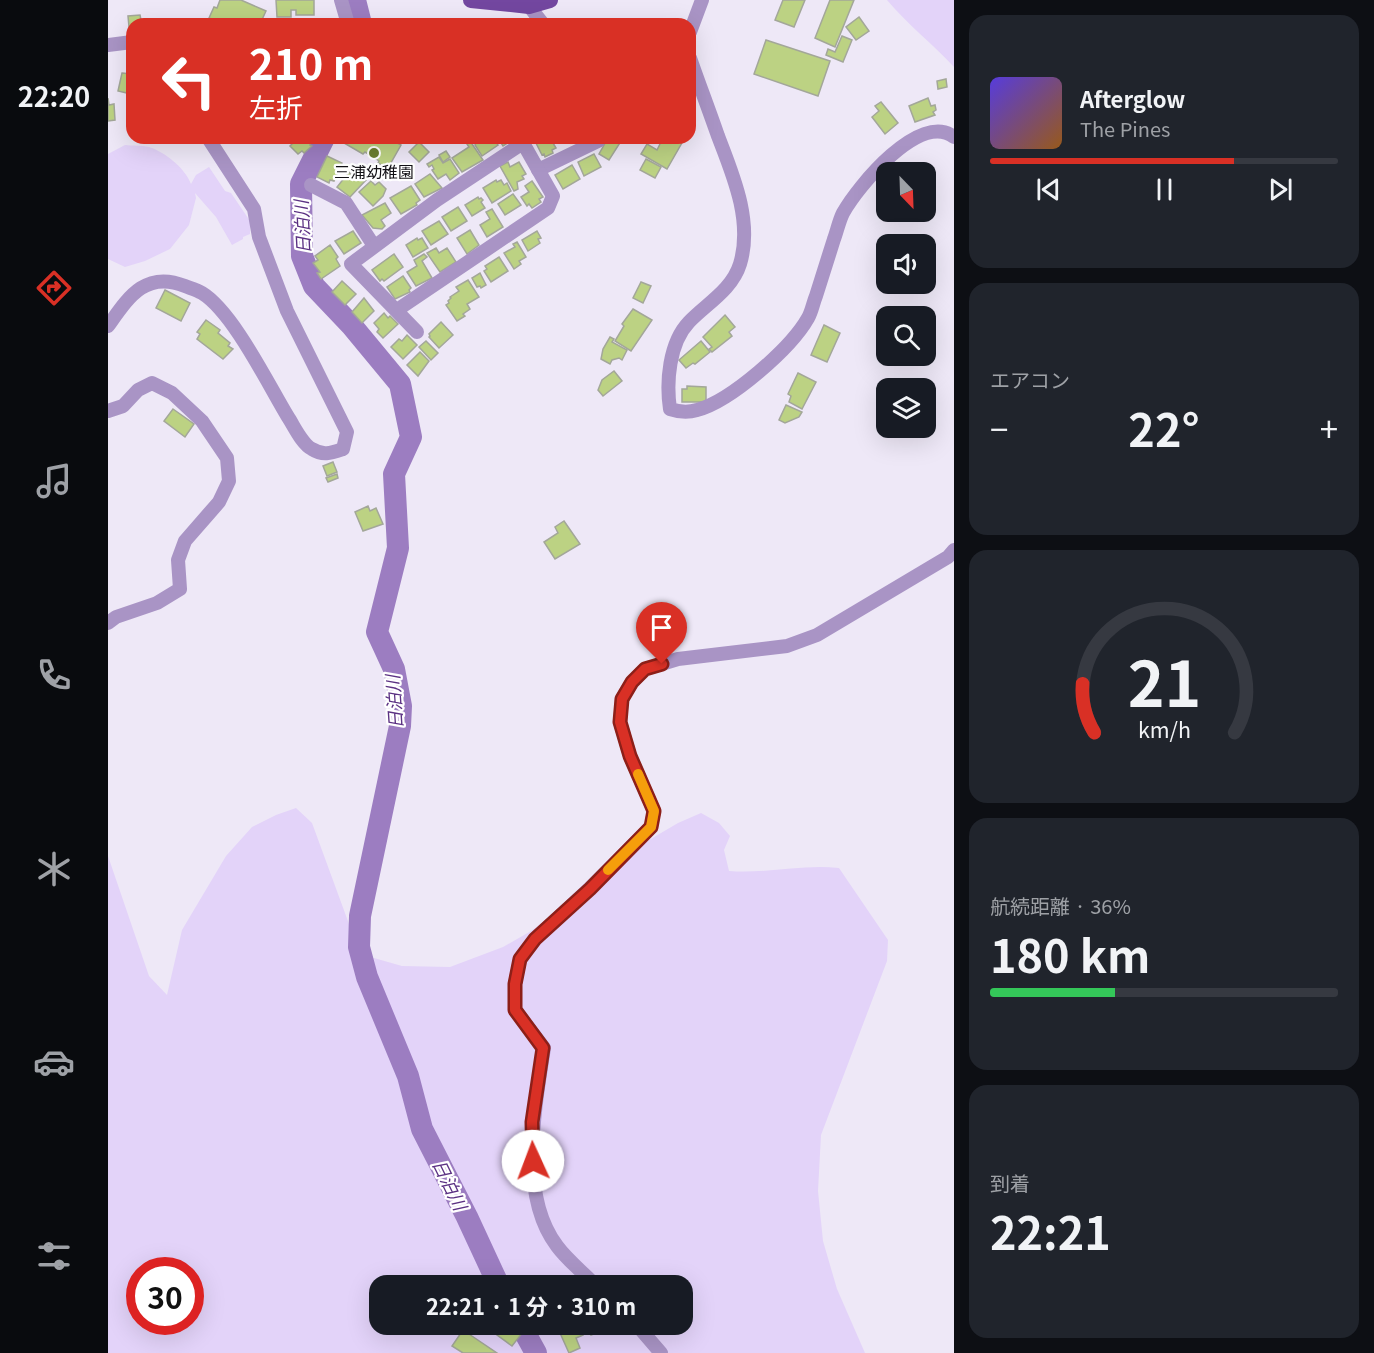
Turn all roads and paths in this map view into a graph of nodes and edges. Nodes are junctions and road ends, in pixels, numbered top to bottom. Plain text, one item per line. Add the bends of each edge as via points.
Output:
1 (341, 0) edge
2 (471, 0) edge
3 (550, 0) edge
4 (702, 0) edge
5 (529, 6) junction
6 (346, 18) edge
7 (538, 18) edge
8 (695, 18) edge
9 (126, 43) edge
10 (108, 45) edge
11 (696, 74) edge
12 (954, 137) edge
13 (212, 144) edge
14 (522, 144) edge
15 (525, 144) edge
16 (592, 144) edge
17 (538, 170) junction
18 (311, 185) dead end
19 (375, 246) junction
20 (397, 310) junction
21 (108, 326) edge
22 (417, 332) dead end
23 (108, 411) edge
24 (954, 550) edge
25 (108, 623) edge
26 (585, 1275) edge
27 (645, 1335) edge
28 (661, 1353) edge

1 - 6 street
2 - 5 main road
3 - 5 main road
4 - 8 street
5 - 7 street
9 - 10 street
11 - 12 street via 739,192 744,235 740,265 726,287 687,323 677,342 670,370 669,402 670,409 679,412 697,410 744,385 796,335 809,316 843,214 883,165 908,142 930,131
13 - 21 street via 254,208 259,237 287,311 347,432 342,449 327,455 310,449 243,341 221,310 202,293 180,284 158,282 141,286
14 - 19 street
15 - 17 street
16 - 17 street
17 - 20 street via 553,196 548,208
18 - 19 street via 321,197 346,203
19 - 20 street via 351,264
20 - 22 street
23 - 25 street via 123,406 152,382 172,393 202,421 227,458 229,481 219,502 185,541 178,560 180,589
24 - 26 street via 817,634 787,646 678,659 645,669 622,699 620,722 654,811 651,827 535,939 520,959 515,984 515,1010 543,1048 532,1122 535,1193 557,1246
27 - 28 street

